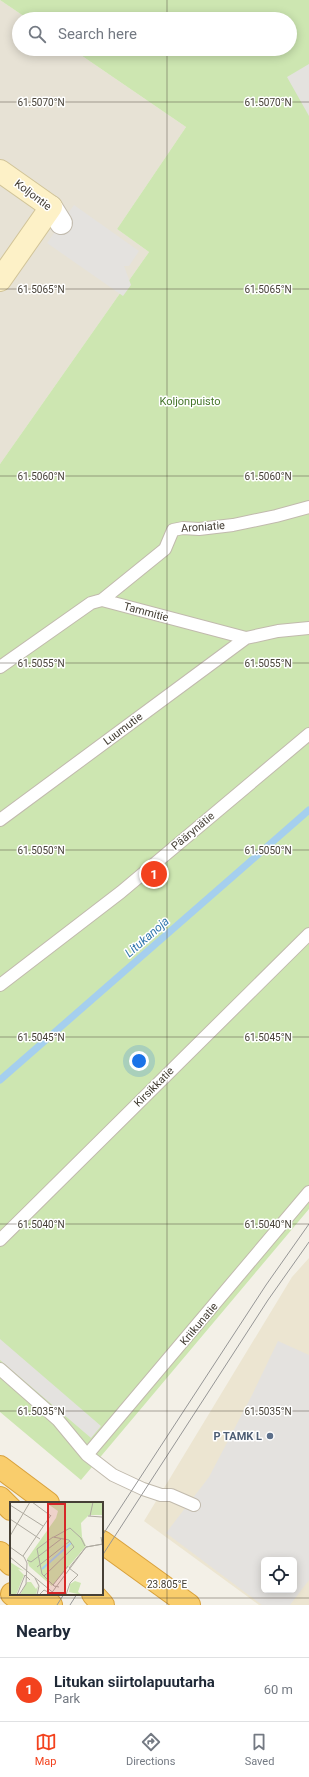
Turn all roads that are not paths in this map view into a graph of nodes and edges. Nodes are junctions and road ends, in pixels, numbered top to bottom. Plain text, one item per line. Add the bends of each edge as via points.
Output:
1 (0, 171) edge
2 (0, 280) edge
3 (309, 506) edge
4 (102, 600) junction
5 (309, 628) edge
6 (246, 638) junction
7 (0, 667) edge
8 (309, 734) edge
9 (0, 820) edge
10 (309, 934) edge
11 (0, 985) edge
12 (309, 1192) edge
13 (0, 1240) edge
14 (0, 1369) edge
15 (87, 1455) junction
16 (0, 1467) edge
17 (0, 1498) edge
18 (47, 1502) edge
19 (194, 1505) dead end
20 (10, 1508) edge
21 (103, 1543) edge
22 (0, 1553) edge
23 (10, 1563) edge
24 (0, 1584) edge
25 (10, 1592) edge
26 (14, 1595) edge
27 (41, 1595) edge
28 (94, 1595) edge
29 (26, 1605) edge
30 (51, 1605) edge
31 (103, 1605) edge
32 (188, 1605) edge

1 - 2 street, Koljontie via 56,215
3 - 4 lane, Aroniatie via 233,525 173,530 165,548
4 - 6 lane, Tammitie
4 - 7 lane via 91,604
5 - 6 lane, Tammitie
6 - 9 lane, Luumutie
8 - 11 lane, Päärynätie via 121,892
10 - 13 lane, Kirsikkatie
12 - 15 lane, Kriikunatie
14 - 15 lane via 58,1420
15 - 19 lane via 113,1475 143,1489 161,1495 171,1495
16 - 18 highway
17 - 20 highway
21 - 32 highway
22 - 23 highway
24 - 25 highway
26 - 29 highway
27 - 30 highway
28 - 31 highway

